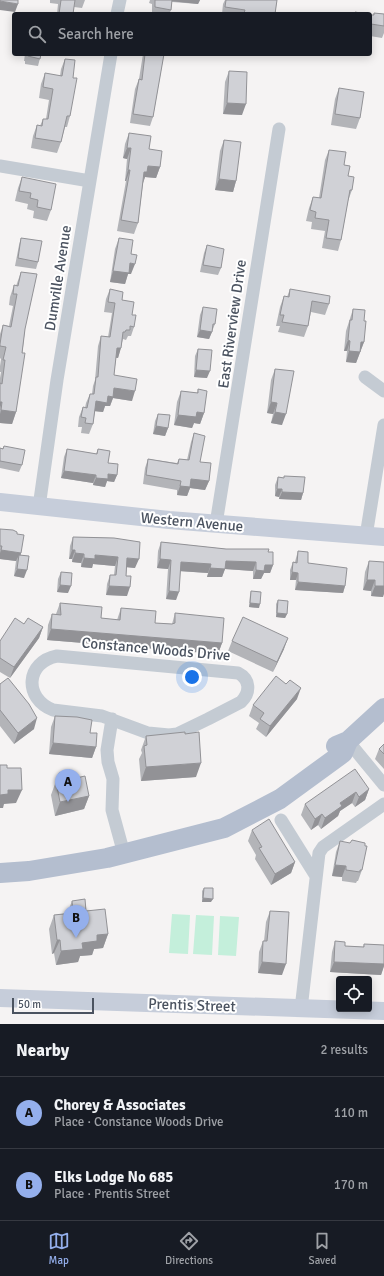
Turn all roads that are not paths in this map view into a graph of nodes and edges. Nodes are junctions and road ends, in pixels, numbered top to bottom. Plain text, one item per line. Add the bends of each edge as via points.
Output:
1 (120, 0) edge
2 (117, 12) edge
3 (111, 56) edge
4 (279, 129) dead end
5 (0, 166) edge
6 (90, 181) junction
7 (365, 377) dead end
8 (384, 391) edge
9 (384, 425) edge
10 (0, 502) edge
11 (39, 507) junction
12 (216, 524) junction
13 (366, 536) junction
14 (384, 537) edge
15 (384, 708) edge
16 (112, 720) junction
17 (348, 741) junction
18 (384, 785) edge
19 (384, 804) edge
20 (280, 820) dead end
21 (124, 854) junction
22 (0, 873) edge
23 (316, 876) junction
24 (0, 998) edge
25 (301, 1009) junction
26 (384, 1011) edge

1 - 2 street
3 - 6 street, Dumville Avenue
4 - 12 street, East Riverview Drive
5 - 6 street
6 - 11 street, Dumville Avenue
7 - 8 street
9 - 13 street
10 - 11 street, Western Avenue
11 - 12 street, Western Avenue
12 - 13 street, Western Avenue
13 - 14 street, Western Avenue
15 - 17 main road
16 - 16 street, Constance Woods Drive via 46,707 38,701 31,686 36,669 42,662 57,656 238,673 247,681 247,694 241,702 177,734 158,735
16 - 21 street via 107,750 112,779 112,810
17 - 18 street
17 - 21 main road via 343,753 280,799 224,828 200,835 189,835
19 - 23 street via 323,847 319,853
20 - 23 street
21 - 22 main road via 71,865
23 - 25 street
24 - 25 street, Prentis Street
25 - 26 street, Prentis Street

